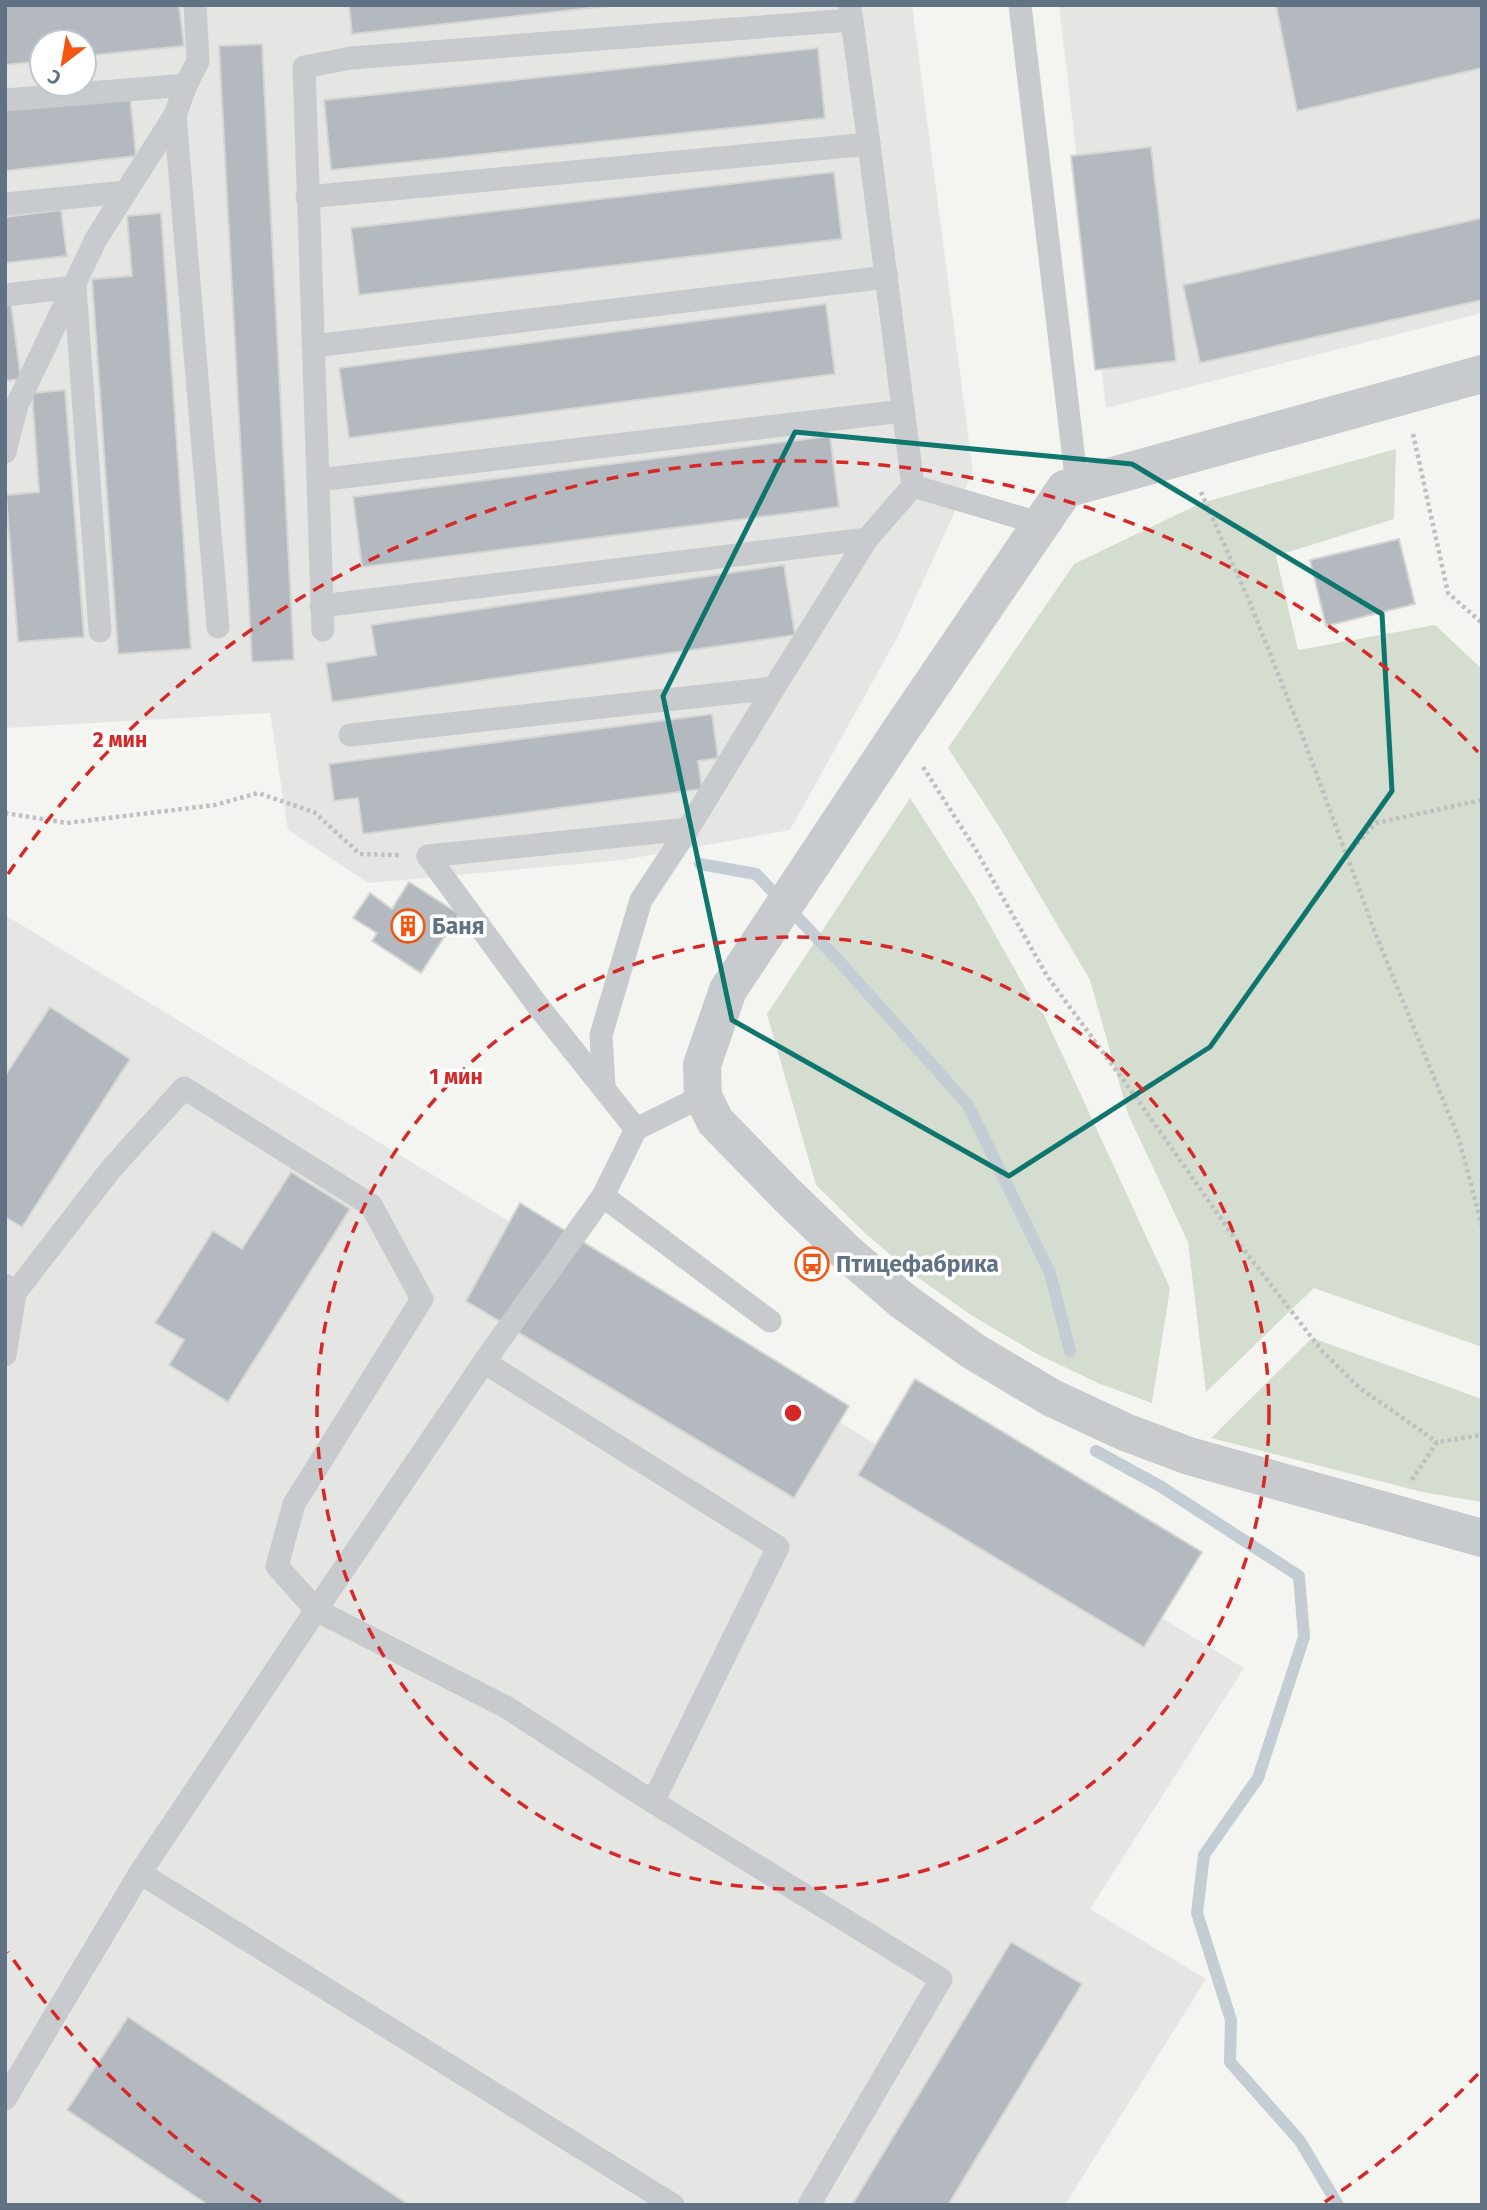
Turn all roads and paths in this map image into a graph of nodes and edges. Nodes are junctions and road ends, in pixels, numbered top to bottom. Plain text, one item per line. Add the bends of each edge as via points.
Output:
1 (195, 5) edge
2 (1020, 5) edge
3 (850, 13) edge
4 (186, 85) junction
5 (5, 100) edge
6 (175, 115) junction
7 (870, 144) junction
8 (125, 192) junction
9 (307, 197) junction
10 (5, 204) edge
11 (887, 277) junction
12 (75, 287) junction
13 (5, 295) edge
14 (313, 346) junction
15 (1482, 374) edge
16 (1404, 395) junction
17 (11, 406) edge
18 (903, 411) junction
19 (5, 452) edge
20 (1185, 456) junction
21 (318, 481) junction
22 (914, 486) junction
23 (1071, 487) junction
24 (1042, 524) junction
25 (867, 539) junction
26 (321, 606) junction
27 (1482, 623) edge
28 (218, 627) dead end
29 (323, 630) dead end
30 (100, 631) dead end
31 (774, 688) junction
32 (900, 731) junction
33 (350, 736) dead end
34 (1482, 800) edge
35 (5, 813) edge
36 (688, 829) junction
37 (1347, 854) junction
38 (428, 856) junction
39 (604, 1087) junction
40 (702, 1096) junction
41 (636, 1129) junction
42 (603, 1196) junction
43 (1482, 1226) edge
44 (10, 1289) edge
45 (770, 1321) dead end
46 (5, 1356) edge
47 (484, 1362) junction
48 (1482, 1435) edge
49 (1437, 1442) junction
50 (1389, 1513) junction
51 (1482, 1538) edge
52 (316, 1610) junction
53 (653, 1802) junction
54 (140, 1873) junction
55 (5, 2099) edge
56 (673, 2205) edge
57 (809, 2205) edge

1 - 4 lane via 198,61
2 - 23 lane
3 - 7 lane
3 - 9 lane via 351,58 304,67
4 - 5 lane
4 - 6 lane
6 - 8 lane
6 - 28 lane
7 - 9 lane
7 - 11 lane
8 - 10 lane
8 - 12 lane via 96,239
9 - 14 lane
11 - 14 lane
11 - 18 lane
12 - 13 lane
12 - 17 lane
12 - 30 lane
14 - 21 lane
15 - 16 street
16 - 20 street
16 - 27 path via 1448,593
17 - 19 lane
18 - 21 lane
18 - 22 lane
20 - 23 street
20 - 37 path via 1250,603
21 - 26 lane
22 - 24 lane
22 - 25 lane
23 - 24 street
24 - 32 street
25 - 26 lane
25 - 31 lane
26 - 29 lane
31 - 33 lane
31 - 36 lane
32 - 40 street via 728,990 702,1065
32 - 49 path via 976,850 1047,976 1234,1237 1323,1352 1361,1389
34 - 37 path via 1376,823
35 - 38 path via 67,823 215,805 258,793 314,812 360,854
36 - 38 lane
36 - 39 lane via 641,900 601,1035
37 - 43 path via 1460,1139
38 - 39 lane
39 - 41 lane
40 - 41 lane
40 - 50 street via 715,1121 847,1253 903,1301 973,1351 1052,1398 1125,1432 1189,1456
41 - 42 lane
42 - 45 lane
42 - 47 lane
44 - 46 lane
44 - 52 lane via 184,1088 371,1205 422,1299 294,1504 278,1566
47 - 52 lane
47 - 53 lane via 778,1547
48 - 49 path
49 - 50 path
50 - 51 street
52 - 53 lane via 506,1707
52 - 54 lane
53 - 57 lane via 941,1979
54 - 55 lane
54 - 56 lane

